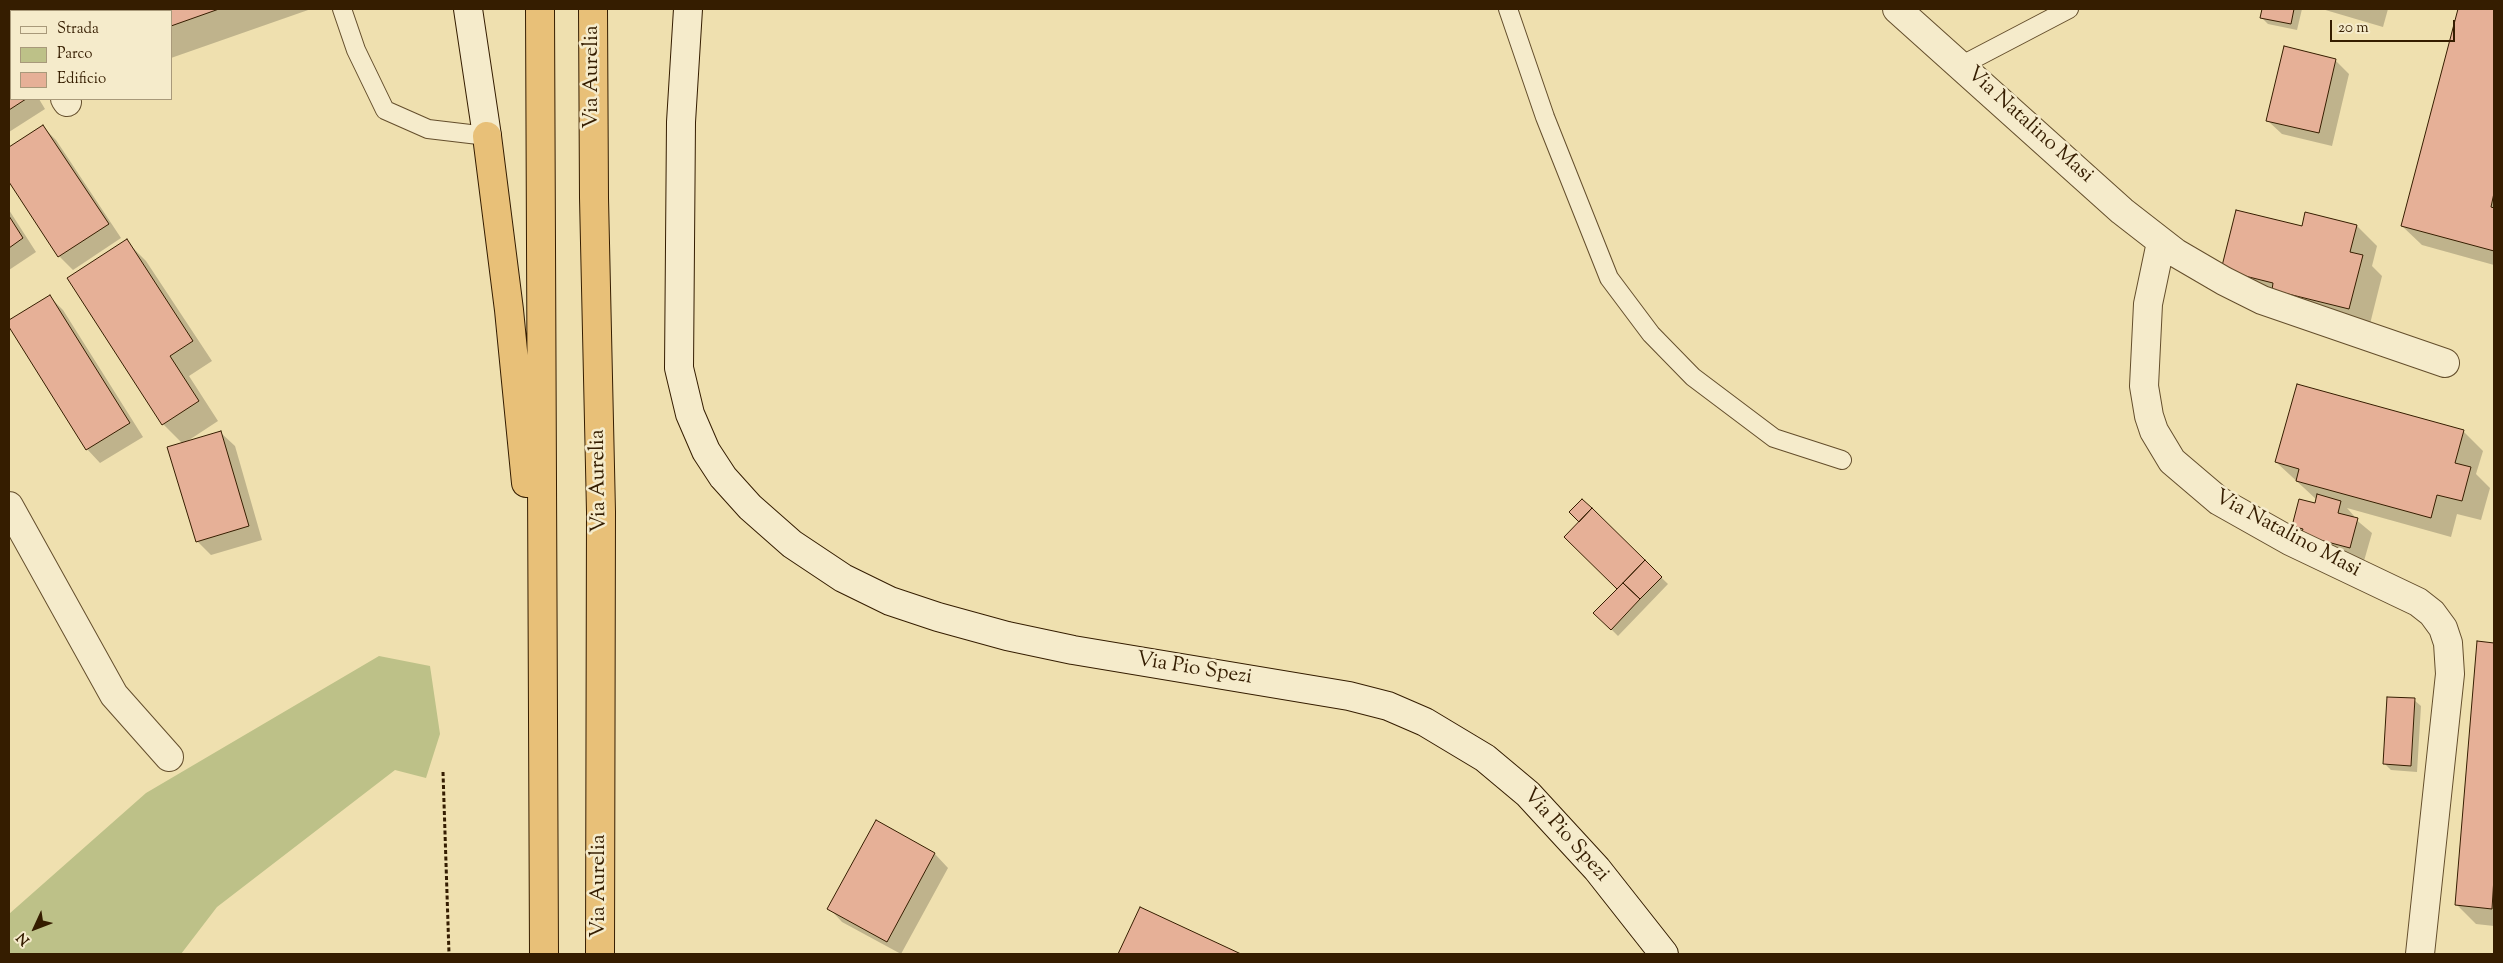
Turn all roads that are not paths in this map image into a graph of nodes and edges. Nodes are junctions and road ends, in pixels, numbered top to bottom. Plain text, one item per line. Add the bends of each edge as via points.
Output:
1 (342, 9) edge
2 (468, 9) edge
3 (540, 9) edge
4 (593, 9) edge
5 (688, 9) edge
6 (1508, 9) edge
7 (1897, 9) edge
8 (2069, 9) edge
9 (1962, 65) junction
10 (487, 136) junction
11 (2161, 242) junction
12 (2444, 363) dead end
13 (1842, 460) dead end
14 (9, 506) edge
15 (542, 654) junction
16 (169, 756) dead end
17 (544, 954) edge
18 (600, 954) edge
19 (1664, 954) edge
20 (2420, 954) edge

1 - 10 lane via 356,50 385,110 428,129
2 - 10 street
3 - 15 highway
4 - 18 highway, Via Aurelia via 601,512
5 - 19 street, Via Pio Spezi via 681,122 678,346 681,382 697,433 723,477 750,507 792,544 843,578 890,600 961,624 1030,642 1283,683 1370,701 1444,731 1485,758 1528,794 1597,869
6 - 13 lane via 1545,117 1609,278 1651,334 1693,377 1774,438
7 - 9 street, Via Natalino Masi
8 - 9 lane
9 - 11 street, Via Natalino Masi via 2122,211
10 - 15 highway via 509,310
11 - 12 street, Via Natalino Masi via 2203,270 2256,297
11 - 20 street, Via Natalino Masi via 2148,304 2144,386 2154,431 2172,461 2201,488 2235,511 2418,602 2432,613 2448,643 2450,674
14 - 16 street via 114,695
15 - 17 highway

